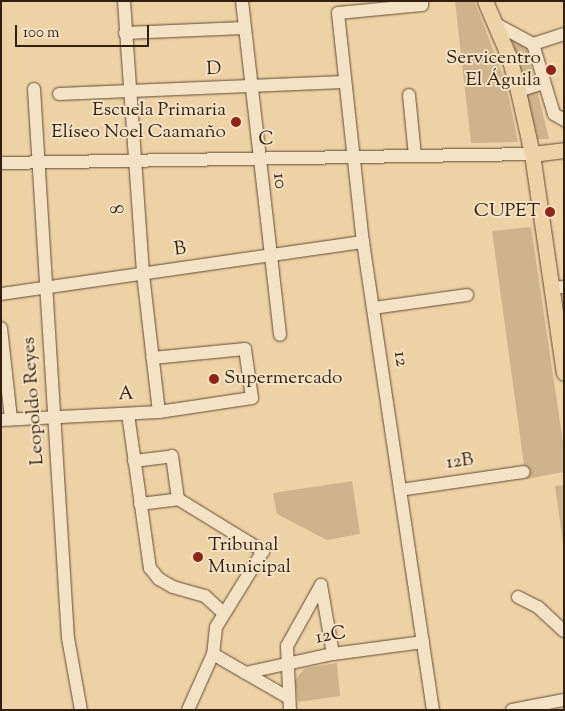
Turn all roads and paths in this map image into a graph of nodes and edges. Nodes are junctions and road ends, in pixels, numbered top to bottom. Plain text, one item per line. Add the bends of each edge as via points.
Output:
1 (124, 1) edge
2 (242, 1) edge
3 (485, 1) edge
4 (422, 3) edge
5 (494, 23) junction
6 (244, 28) junction
7 (126, 33) junction
8 (564, 34) edge
9 (534, 44) junction
10 (344, 82) junction
11 (544, 83) junction
12 (250, 87) junction
13 (34, 89) dead end
14 (518, 91) junction
15 (129, 92) junction
16 (58, 94) dead end
17 (409, 94) dead end
18 (564, 120) edge
19 (564, 150) edge
20 (532, 154) junction
21 (415, 156) junction
22 (352, 158) junction
23 (258, 159) junction
24 (134, 160) junction
25 (39, 162) junction
26 (1, 163) edge
27 (363, 242) junction
28 (270, 256) junction
29 (144, 274) junction
30 (45, 288) junction
31 (557, 288) edge
32 (1, 294) edge
33 (467, 296) dead end
34 (373, 308) junction
35 (1, 328) edge
36 (280, 335) dead end
37 (152, 358) junction
38 (564, 373) edge
39 (159, 412) junction
40 (128, 414) junction
41 (54, 416) junction
42 (6, 420) edge
43 (134, 461) junction
44 (524, 472) dead end
45 (400, 490) junction
46 (178, 499) junction
47 (140, 504) junction
48 (518, 597) dead end
49 (224, 614) junction
50 (564, 631) edge
51 (423, 642) junction
52 (213, 654) junction
53 (333, 654) junction
54 (287, 664) junction
55 (245, 672) junction
56 (564, 700) edge
57 (289, 704) edge
58 (81, 710) edge
59 (188, 710) edge
60 (433, 710) edge
61 (512, 710) edge

1 - 7 street, 8
2 - 6 street, 10
3 - 5 main road
4 - 10 street, 12 via 338,13
5 - 9 street
5 - 14 main road via 509,57
6 - 7 street
6 - 12 street, 10
7 - 15 street, 8
8 - 9 street
9 - 11 street
10 - 12 street, D
10 - 22 street, 12
11 - 14 street
11 - 18 street via 554,114
12 - 15 street, D
12 - 23 street, 10
13 - 25 street, Leopoldo Reyes
14 - 20 main road
15 - 16 street, D
15 - 24 street, 8
17 - 21 street
19 - 20 main road
20 - 21 street, C
20 - 31 main road
21 - 22 street, C
22 - 23 street, C
22 - 27 street, 12
23 - 24 street, C
23 - 28 street, 10
24 - 25 street, C
24 - 29 street, 8
25 - 26 street, C
25 - 30 street, Leopoldo Reyes
27 - 28 street, B
27 - 34 street, 12
28 - 29 street, B
28 - 36 street, 10
29 - 30 street, B
29 - 37 street, 8
30 - 32 street, B
30 - 41 street, Leopoldo Reyes
31 - 38 main road
33 - 34 street
34 - 45 street, 12
35 - 42 street
37 - 39 street, 8
37 - 39 street, A via 245,350 252,398
39 - 40 street, A
40 - 41 street, A
40 - 43 street
41 - 42 street, A
41 - 58 street, Leopoldo Reyes via 68,638
43 - 46 street via 172,456
43 - 47 street
44 - 45 street, 12B
45 - 51 street, 12
46 - 47 street
46 - 49 street via 263,551
47 - 49 street via 150,568 159,579 173,587 205,596
48 - 50 street via 538,607
49 - 52 street via 216,627
51 - 53 street, 12C
51 - 60 street, 12
52 - 55 street
52 - 59 street
53 - 54 street, 12C
53 - 54 street via 321,585 287,646
54 - 55 street, 12C
54 - 57 street
55 - 57 street
56 - 61 street

